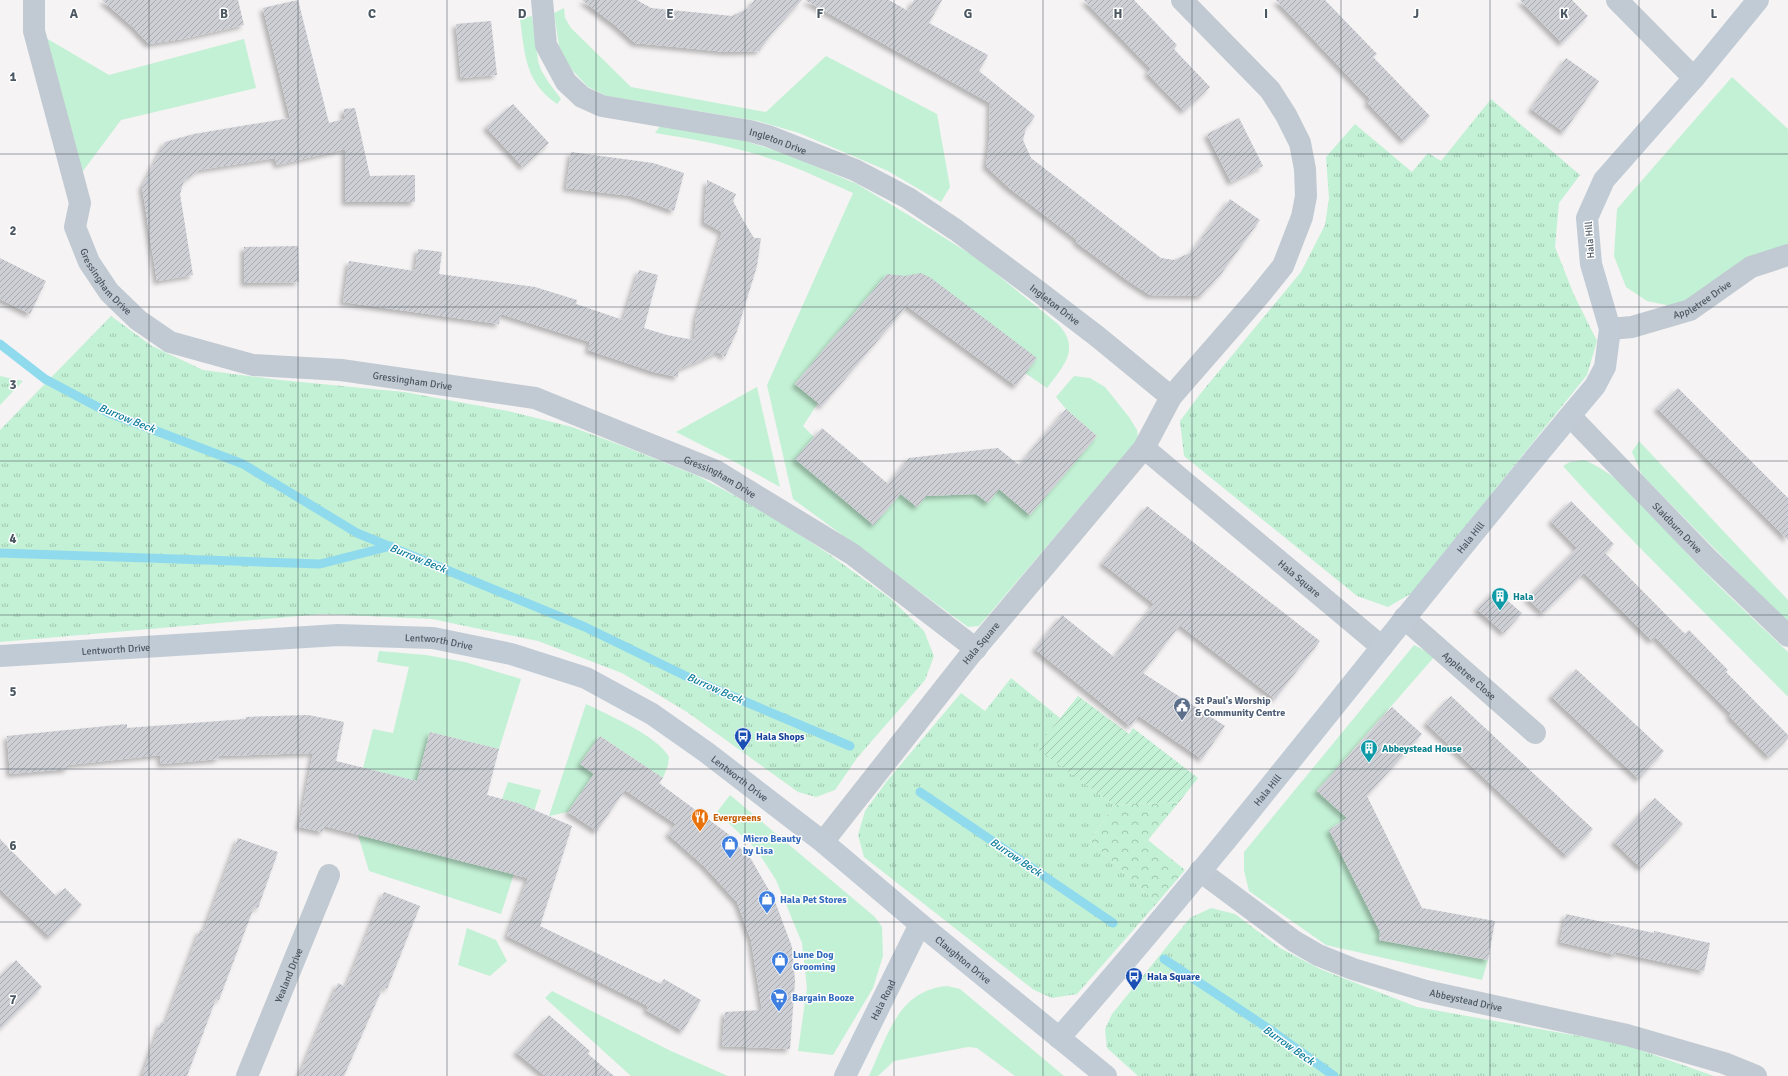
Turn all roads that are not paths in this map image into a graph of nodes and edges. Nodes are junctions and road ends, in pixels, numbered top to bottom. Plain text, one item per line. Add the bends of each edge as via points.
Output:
1 (34, 0) edge
2 (542, 0) edge
3 (1182, 0) edge
4 (1617, 0) edge
5 (1758, 0) edge
6 (1694, 78) junction
7 (1788, 255) edge
8 (1610, 329) junction
9 (1171, 397) junction
10 (1570, 416) junction
11 (1144, 448) junction
12 (1404, 618) junction
13 (1788, 636) edge
14 (1382, 647) junction
15 (976, 649) junction
16 (0, 656) edge
17 (1535, 733) dead end
18 (823, 842) junction
19 (1200, 872) junction
20 (329, 875) dead end
21 (920, 924) junction
22 (1058, 1038) junction
23 (247, 1076) edge
24 (845, 1076) edge
25 (1106, 1076) edge
26 (1756, 1076) edge

1 - 15 street, Gressingham Drive via 34,31 80,203 75,227 89,262 109,292 138,320 170,342 253,365 341,370 535,398 716,472 852,554
2 - 9 street, Ingleton Drive via 546,45 566,82 582,97 602,106 750,131 855,170 908,198 956,230
3 - 9 street via 1270,90 1286,115 1300,143 1305,169 1306,196 1302,217 1282,266
4 - 6 street
5 - 6 street, Hala Hill
6 - 8 street, Hala Hill via 1604,180 1586,218 1591,264
7 - 8 street, Appletree Drive via 1752,267 1690,310 1632,327
8 - 10 street, Hala Hill via 1605,367 1595,386
9 - 11 street, Hala Square
10 - 12 street, Hala Hill
10 - 13 street, Slaidburn Drive via 1707,558
11 - 14 street, Hala Square
11 - 15 street, Hala Square
12 - 14 street, Hala Hill
12 - 17 street, Appletree Close
14 - 19 street, Hala Hill
15 - 18 street, Hala Square
16 - 18 street, Lentworth Drive via 338,635 433,638 511,654 586,678 652,714
18 - 21 street, Claughton Drive
19 - 22 street, Hala Hill
19 - 26 street, Abbeystead Drive via 1294,941 1318,955 1353,969 1426,990 1627,1035 1724,1063
20 - 23 street, Yealand Drive
21 - 22 street, Claughton Drive
21 - 24 street, Hala Road
22 - 25 street, Claughton Drive

